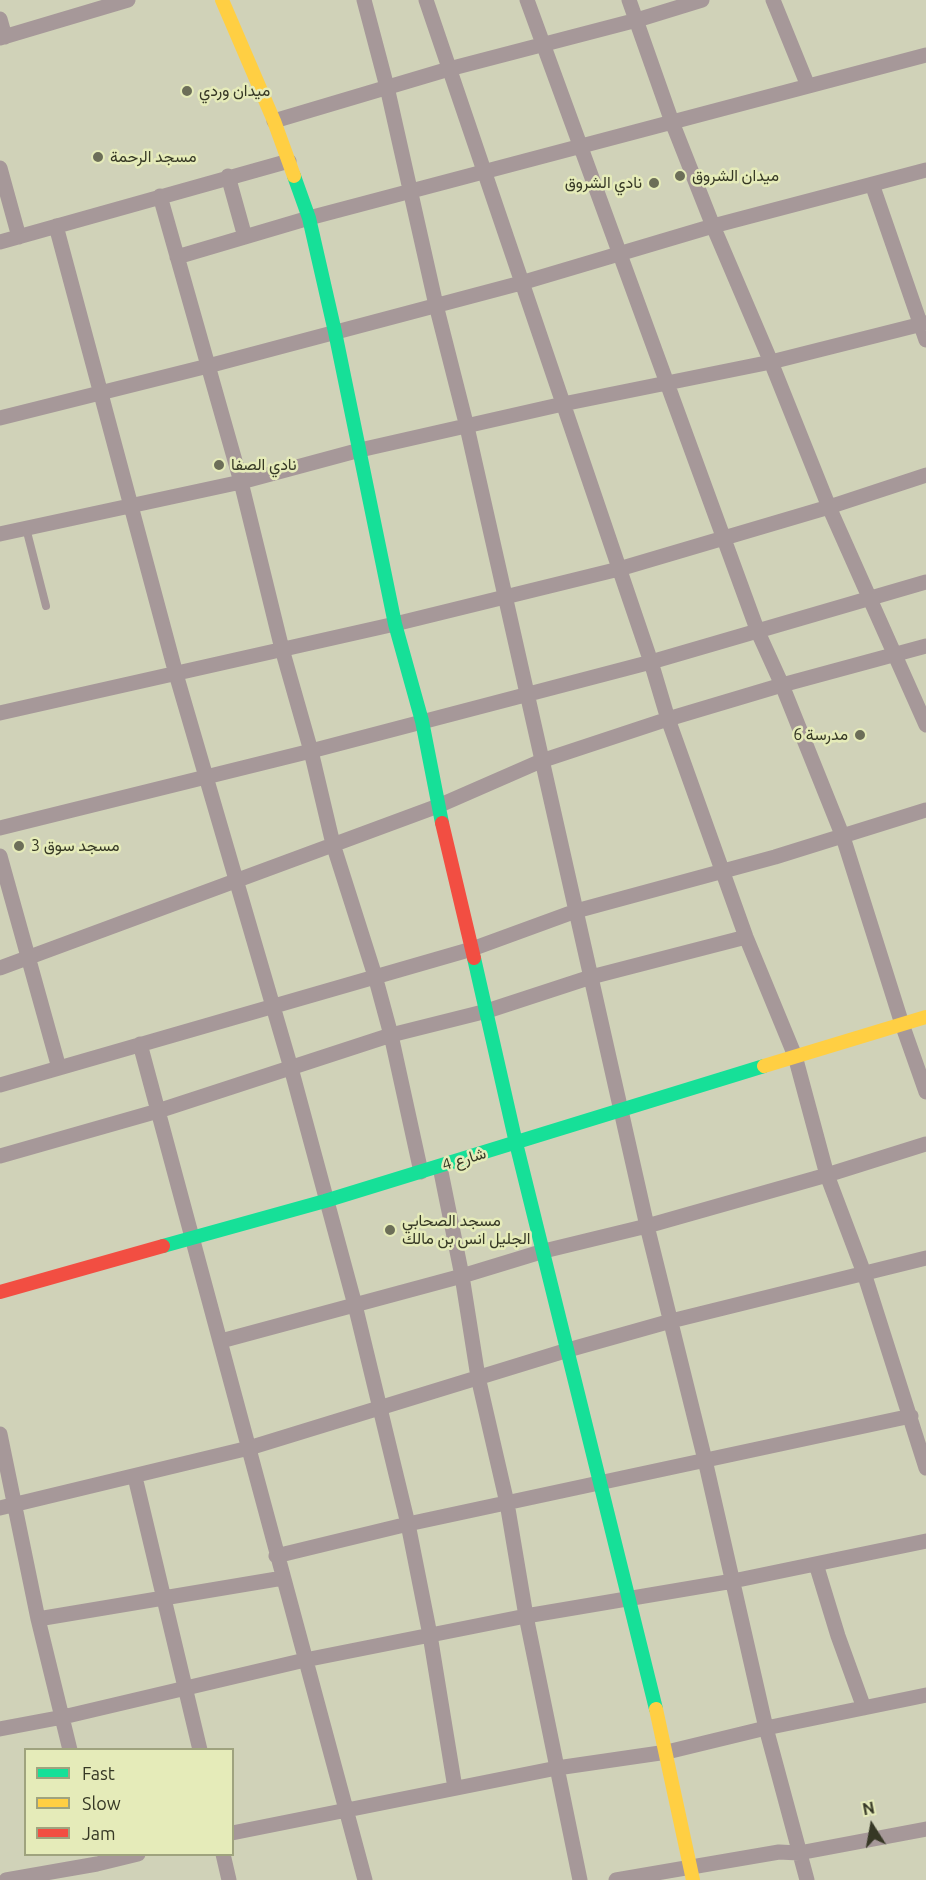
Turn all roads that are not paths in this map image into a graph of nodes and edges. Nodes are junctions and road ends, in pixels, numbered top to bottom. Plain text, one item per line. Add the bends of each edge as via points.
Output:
1 (128, 0) edge
2 (222, 0) edge
3 (364, 0) edge
4 (426, 0) edge
5 (527, 0) edge
6 (629, 0) edge
7 (702, 0) edge
8 (773, 0) edge
9 (0, 19) edge
10 (637, 20) junction
11 (2, 37) edge
12 (543, 45) junction
13 (926, 55) edge
14 (449, 69) junction
15 (808, 86) junction
16 (387, 87) junction
17 (274, 121) junction
18 (672, 122) junction
19 (580, 146) junction
20 (289, 161) junction
21 (0, 168) edge
22 (483, 171) junction
23 (926, 171) edge
24 (228, 176) junction
25 (872, 184) junction
26 (411, 192) junction
27 (160, 196) junction
28 (309, 218) junction
29 (56, 226) junction
30 (713, 226) junction
31 (19, 237) junction
32 (245, 237) junction
33 (0, 242) edge
34 (620, 254) junction
35 (177, 257) junction
36 (521, 283) junction
37 (436, 305) junction
38 (923, 324) edge
39 (335, 332) junction
40 (926, 340) edge
41 (771, 362) junction
42 (208, 366) junction
43 (667, 383) junction
44 (100, 393) junction
45 (563, 405) junction
46 (1, 413) edge
47 (467, 427) junction
48 (360, 450) junction
49 (926, 474) edge
50 (241, 482) junction
51 (132, 506) junction
52 (829, 507) junction
53 (26, 528) junction
54 (0, 534) edge
55 (725, 539) junction
56 (619, 569) junction
57 (926, 582) edge
58 (505, 597) junction
59 (870, 599) junction
60 (46, 606) dead end
61 (395, 624) junction
62 (758, 632) junction
63 (926, 646) edge
64 (282, 649) junction
65 (895, 654) junction
66 (651, 662) junction
67 (176, 674) junction
68 (782, 685) junction
69 (526, 694) junction
70 (0, 713) edge
71 (668, 719) junction
72 (422, 721) junction
73 (926, 725) edge
74 (311, 751) junction
75 (542, 762) junction
76 (205, 777) junction
77 (438, 806) junction
78 (926, 810) edge
79 (0, 828) edge
80 (843, 837) junction
81 (333, 844) junction
82 (0, 856) edge
83 (722, 872) junction
84 (236, 880) junction
85 (576, 911) junction
86 (746, 937) junction
87 (472, 949) junction
88 (28, 958) junction
89 (0, 968) edge
90 (375, 976) junction
91 (591, 977) junction
92 (273, 1006) junction
93 (487, 1011) junction
94 (926, 1017) edge
95 (902, 1024) junction
96 (391, 1035) junction
97 (140, 1044) junction
98 (795, 1056) junction
99 (59, 1068) junction
100 (291, 1068) junction
101 (0, 1085) edge
102 (926, 1092) edge
103 (621, 1109) junction
104 (158, 1111) junction
105 (516, 1143) junction
106 (926, 1144) edge
107 (0, 1156) edge
108 (440, 1167) junction
109 (421, 1172) junction
110 (826, 1175) junction
111 (326, 1201) junction
112 (647, 1226) junction
113 (192, 1238) junction
114 (544, 1251) junction
115 (926, 1258) edge
116 (864, 1273) junction
117 (462, 1276) junction
118 (0, 1292) edge
119 (355, 1305) junction
120 (671, 1321) junction
121 (221, 1341) junction
122 (568, 1350) junction
123 (478, 1377) junction
124 (380, 1407) junction
125 (911, 1416) junction
126 (0, 1434) edge
127 (249, 1448) junction
128 (705, 1460) junction
129 (926, 1467) edge
130 (135, 1477) junction
131 (600, 1483) junction
132 (507, 1503) junction
133 (7, 1507) edge
134 (408, 1524) junction
135 (926, 1541) edge
136 (276, 1556) junction
137 (816, 1564) junction
138 (283, 1578) junction
139 (733, 1581) junction
140 (163, 1598) junction
141 (628, 1599) junction
142 (526, 1616) junction
143 (38, 1618) junction
144 (430, 1635) junction
145 (305, 1660) junction
146 (186, 1688) junction
147 (926, 1695) edge
148 (864, 1708) junction
149 (63, 1717) junction
150 (766, 1728) junction
151 (0, 1730) edge
152 (70, 1748) edge
153 (200, 1748) edge
154 (667, 1752) junction
155 (557, 1768) junction
156 (455, 1788) junction
157 (347, 1809) junction
158 (926, 1829) edge
159 (234, 1833) edge
160 (799, 1853) junction
161 (121, 1856) edge
162 (223, 1856) edge
163 (96, 1859) edge
164 (691, 1873) edge
165 (6, 1880) edge
166 (101, 1880) edge
167 (229, 1880) edge
168 (365, 1880) edge
169 (580, 1880) edge
170 (616, 1880) edge
171 (807, 1880) edge

1 - 11 street
2 - 17 street
3 - 16 street
4 - 14 street
5 - 12 street
6 - 10 street
7 - 10 street
8 - 15 street
9 - 11 street
10 - 12 street
10 - 18 street
12 - 14 street
12 - 19 street
13 - 15 street
14 - 16 street
14 - 22 street
15 - 18 street
16 - 17 street
16 - 26 street
17 - 20 street
18 - 19 street
18 - 30 street
19 - 22 street
19 - 34 street
20 - 24 street
20 - 28 street
21 - 31 street
22 - 26 street
22 - 36 street
23 - 25 street
24 - 27 street
24 - 32 street
25 - 30 street
25 - 38 street
26 - 28 street
26 - 37 street
27 - 29 street
27 - 35 street
28 - 32 street
28 - 39 street
29 - 31 street
29 - 44 street
30 - 34 street
30 - 41 street
31 - 33 street
32 - 35 street
34 - 36 street
34 - 43 street
35 - 42 street
36 - 37 street
36 - 45 street
37 - 39 street
37 - 47 street
38 - 40 street
38 - 41 street
39 - 42 street
39 - 48 street
41 - 43 street
41 - 52 street
42 - 44 street
42 - 50 street
43 - 45 street
43 - 55 street
44 - 46 street
44 - 51 street
45 - 47 street
45 - 56 street
47 - 48 street
47 - 58 street
48 - 50 street
48 - 61 street
49 - 52 street
50 - 51 street
50 - 64 street
51 - 53 street
51 - 67 street
52 - 55 street
52 - 59 street
53 - 54 street
53 - 60 lane
55 - 56 street
55 - 62 street
56 - 58 street
56 - 66 street
57 - 59 street
58 - 61 street
58 - 69 street
59 - 62 street
59 - 65 street
61 - 64 street
61 - 72 street
62 - 66 street
62 - 68 street
63 - 65 street
64 - 67 street
64 - 74 street
65 - 68 street
65 - 73 street
66 - 69 street
66 - 71 street
67 - 70 street
67 - 76 street
68 - 71 street
68 - 80 street
69 - 72 street
69 - 75 street
71 - 75 street
71 - 83 street
72 - 74 street
72 - 77 street
74 - 76 street
74 - 81 street
75 - 77 street
75 - 85 street
76 - 79 street
76 - 84 street
77 - 81 street
77 - 87 street
78 - 80 street
80 - 83 street
80 - 95 street
81 - 84 street
81 - 90 street
82 - 88 street
83 - 85 street
83 - 86 street
84 - 88 street
84 - 92 street
85 - 87 street
85 - 91 street
86 - 91 street
86 - 98 street
87 - 90 street
87 - 93 street
88 - 89 street
88 - 99 street
90 - 92 street
90 - 96 street
91 - 93 street
91 - 103 street
92 - 97 street
92 - 100 street
93 - 96 street
93 - 105 street
94 - 95 street, شارع 4
95 - 98 street, شارع 4
95 - 102 street
96 - 100 street
96 - 109 street
97 - 99 street
97 - 104 street
98 - 103 street, شارع 4
98 - 110 street
99 - 101 street
100 - 104 street
100 - 111 street
103 - 105 street, شارع 4
103 - 112 street
104 - 107 street
104 - 113 street
105 - 108 street, شارع 4
105 - 114 street
106 - 110 street
108 - 109 street, شارع 4
108 - 117 street
109 - 111 street, شارع 4
110 - 112 street
110 - 116 street
111 - 113 street, شارع 4
111 - 119 street
112 - 114 street
112 - 120 street
113 - 118 street, شارع 4
113 - 121 street
114 - 117 street
114 - 122 street
115 - 116 street
116 - 120 street
116 - 125 street
117 - 119 street
117 - 123 street
119 - 121 street
119 - 124 street
120 - 122 street
120 - 128 street
121 - 127 street
122 - 123 street
122 - 131 street
123 - 124 street
123 - 132 street
124 - 127 street
124 - 134 street
125 - 128 street
125 - 129 street
126 - 133 street
127 - 130 street
127 - 136 street
128 - 131 street
128 - 139 street
130 - 133 street
130 - 140 street
131 - 132 street
131 - 141 street
132 - 134 street
132 - 142 street
133 - 143 street
134 - 136 street
134 - 144 street
135 - 137 street
136 - 138 street
137 - 139 street
137 - 148 street
138 - 140 street
138 - 145 street
139 - 141 street
139 - 150 street
140 - 143 street
140 - 146 street
141 - 142 street
141 - 154 street
142 - 144 street
142 - 155 street
143 - 149 street
144 - 145 street
144 - 156 street
145 - 146 street
145 - 157 street
146 - 149 street
146 - 153 street
147 - 148 street
148 - 150 street
149 - 151 street
149 - 152 street
150 - 154 street
150 - 160 street
154 - 155 street
154 - 164 street
155 - 156 street
155 - 169 street
156 - 157 street
157 - 159 street
157 - 168 street
158 - 160 street
160 - 164 street via 779,1852
160 - 171 street
161 - 163 street
162 - 167 street
163 - 165 street
163 - 166 street
164 - 170 street

